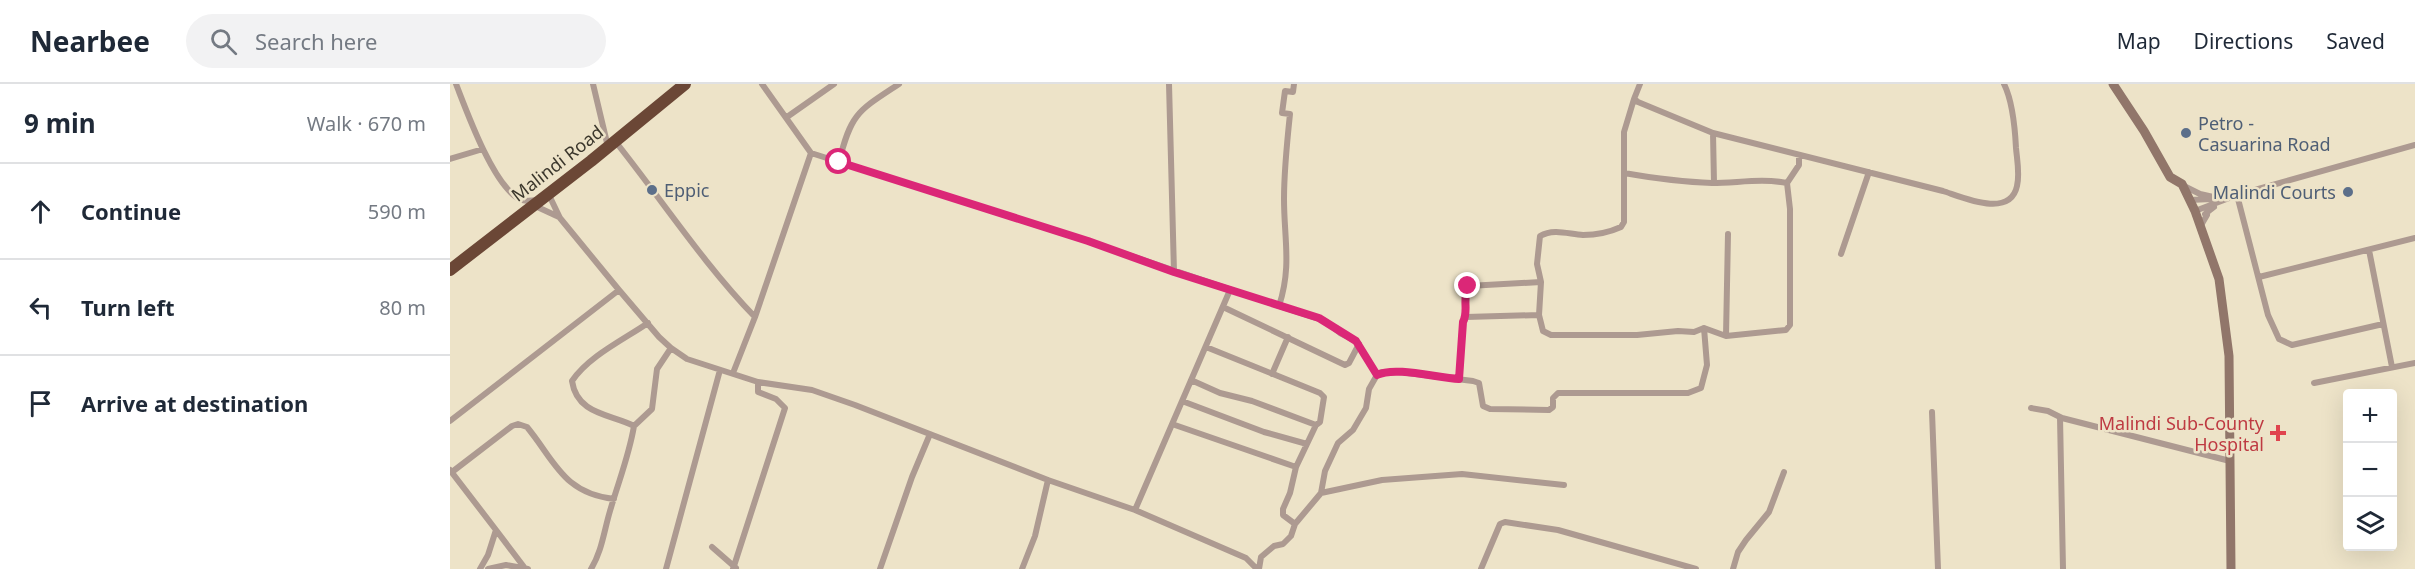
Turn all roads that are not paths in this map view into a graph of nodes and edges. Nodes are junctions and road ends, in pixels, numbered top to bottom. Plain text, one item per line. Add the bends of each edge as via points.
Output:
1 (456, 84) edge
2 (593, 84) edge
3 (686, 84) edge
4 (762, 84) edge
5 (834, 84) edge
6 (899, 84) edge
7 (1169, 84) edge
8 (1294, 84) edge
9 (1640, 84) edge
10 (2004, 84) edge
11 (2113, 84) edge
12 (1634, 99) junction
13 (788, 117) junction
14 (1713, 133) junction
15 (611, 144) junction
16 (2415, 145) edge
17 (483, 149) junction
18 (811, 153) junction
19 (1799, 156) junction
20 (450, 159) edge
21 (839, 162) junction
22 (1869, 172) junction
23 (1624, 173) junction
24 (1714, 183) junction
25 (1787, 183) junction
26 (2183, 186) junction
27 (2234, 196) junction
28 (540, 199) junction
29 (2190, 200) junction
30 (2223, 200) junction
31 (2195, 211) junction
32 (560, 218) junction
33 (2200, 227) junction
34 (1728, 234) dead end
35 (2415, 238) edge
36 (2369, 249) junction
37 (1841, 254) dead end
38 (450, 270) edge
39 (1174, 272) junction
40 (2259, 277) junction
41 (1540, 282) junction
42 (1230, 290) junction
43 (619, 291) junction
44 (1279, 306) junction
45 (1223, 307) junction
46 (1539, 315) junction
47 (755, 317) junction
48 (1466, 317) junction
49 (648, 323) junction
50 (2383, 324) junction
51 (1704, 328) junction
52 (1726, 336) junction
53 (1288, 337) junction
54 (1359, 344) junction
55 (1206, 347) junction
56 (670, 348) junction
57 (2415, 363) edge
58 (2392, 367) junction
59 (720, 370) junction
60 (733, 373) junction
61 (1272, 374) junction
62 (1377, 375) junction
63 (1459, 379) junction
64 (1191, 380) junction
65 (758, 382) junction
66 (2314, 383) dead end
67 (1182, 401) junction
68 (2031, 408) dead end
69 (1932, 412) dead end
70 (2060, 417) junction
71 (450, 421) edge
72 (1172, 424) junction
73 (1316, 425) junction
74 (634, 426) junction
75 (930, 434) junction
76 (1307, 444) junction
77 (2230, 461) junction
78 (1296, 467) junction
79 (451, 471) edge
80 (1784, 472) dead end
81 (1048, 480) junction
82 (1564, 484) dead end
83 (1321, 493) junction
84 (614, 498) junction
85 (1136, 510) junction
86 (1295, 524) junction
87 (496, 530) junction
88 (712, 547) dead end
89 (526, 568) edge
90 (735, 568) edge
91 (480, 569) edge
92 (488, 569) edge
93 (591, 569) edge
94 (666, 569) edge
95 (880, 569) edge
96 (1022, 569) edge
97 (1258, 569) edge
98 (1480, 569) edge
99 (1696, 569) edge
100 (1733, 569) edge
101 (1938, 569) edge
102 (2063, 569) edge
103 (2231, 569) edge

1 - 17 street
2 - 15 street
3 - 15 highway, Malindi Road
4 - 13 street
5 - 13 street
6 - 21 street via 853,119
7 - 39 street
8 - 44 street via 1293,92 1285,91 1282,113 1290,114 1284,199 1288,261
9 - 12 street
10 - 22 street via 2015,132 2018,181 2011,197 1988,204
11 - 26 street via 2170,177
12 - 14 street
12 - 23 street via 1624,132
13 - 18 street
14 - 19 street
14 - 24 street
15 - 28 highway, Malindi Road
15 - 47 street via 650,185 723,284
16 - 27 street
17 - 20 street
17 - 28 street via 515,196 523,200
18 - 21 street
18 - 47 street
19 - 22 street
19 - 25 street via 1799,165
21 - 39 street
22 - 37 street
23 - 24 street
23 - 41 street via 1621,227 1584,235 1557,232 1540,236
24 - 25 street
25 - 52 street via 1789,327 1782,332
26 - 29 street
26 - 30 street
27 - 30 street
27 - 40 street
28 - 32 street
28 - 32 street
28 - 38 highway, Malindi Road
29 - 30 street
29 - 31 street
30 - 31 street
30 - 33 street via 2209,209
31 - 33 street
32 - 43 street
33 - 77 street via 2219,279 2225,317
34 - 52 street
35 - 36 street
36 - 40 street
36 - 50 street
39 - 42 street
40 - 50 street via 2268,315 2283,342 2292,345
41 - 46 street
41 - 48 street via 1468,286 1464,296
42 - 44 street
42 - 45 street
43 - 49 street
43 - 71 street
44 - 54 street via 1325,321
45 - 53 street
45 - 55 street
46 - 48 street
46 - 51 street via 1543,331 1551,335 1637,335
47 - 60 street
48 - 63 street
49 - 56 street
49 - 74 street via 592,361 573,381 574,390 589,408
50 - 58 street
51 - 52 street
51 - 63 street via 1707,365 1701,388 1688,393 1557,393 1550,410 1490,409 1484,406 1479,383
53 - 54 street via 1345,365
53 - 61 street
54 - 62 street
55 - 61 street
55 - 64 street
56 - 59 street via 687,359
56 - 74 street via 657,369 652,410
57 - 58 street
58 - 66 street
59 - 60 street
59 - 94 street
60 - 65 street
61 - 73 street via 1324,397 1320,422
62 - 63 street via 1399,372
62 - 83 street via 1372,380 1366,408 1353,430 1338,442 1325,471
64 - 67 street
64 - 73 street
65 - 75 street via 812,390
65 - 90 street via 758,392 776,399 785,408
67 - 72 street
67 - 76 street
68 - 70 street
69 - 101 street
70 - 77 street
70 - 102 street
72 - 78 street
72 - 85 street
73 - 76 street
74 - 84 street
75 - 81 street
75 - 95 street
76 - 78 street
77 - 103 street
78 - 86 street via 1283,512
79 - 84 street via 519,424 527,427 567,481 598,497
79 - 87 street
80 - 100 street via 1769,512 1738,552
81 - 85 street
81 - 96 street via 1035,536
82 - 83 street via 1462,474 1382,480
83 - 86 street
84 - 93 street via 600,551
85 - 97 street via 1246,558
86 - 97 street via 1291,537 1261,557
87 - 89 street
87 - 91 street
88 - 90 street
89 - 92 street
98 - 99 street via 1500,524 1505,522 1558,530

